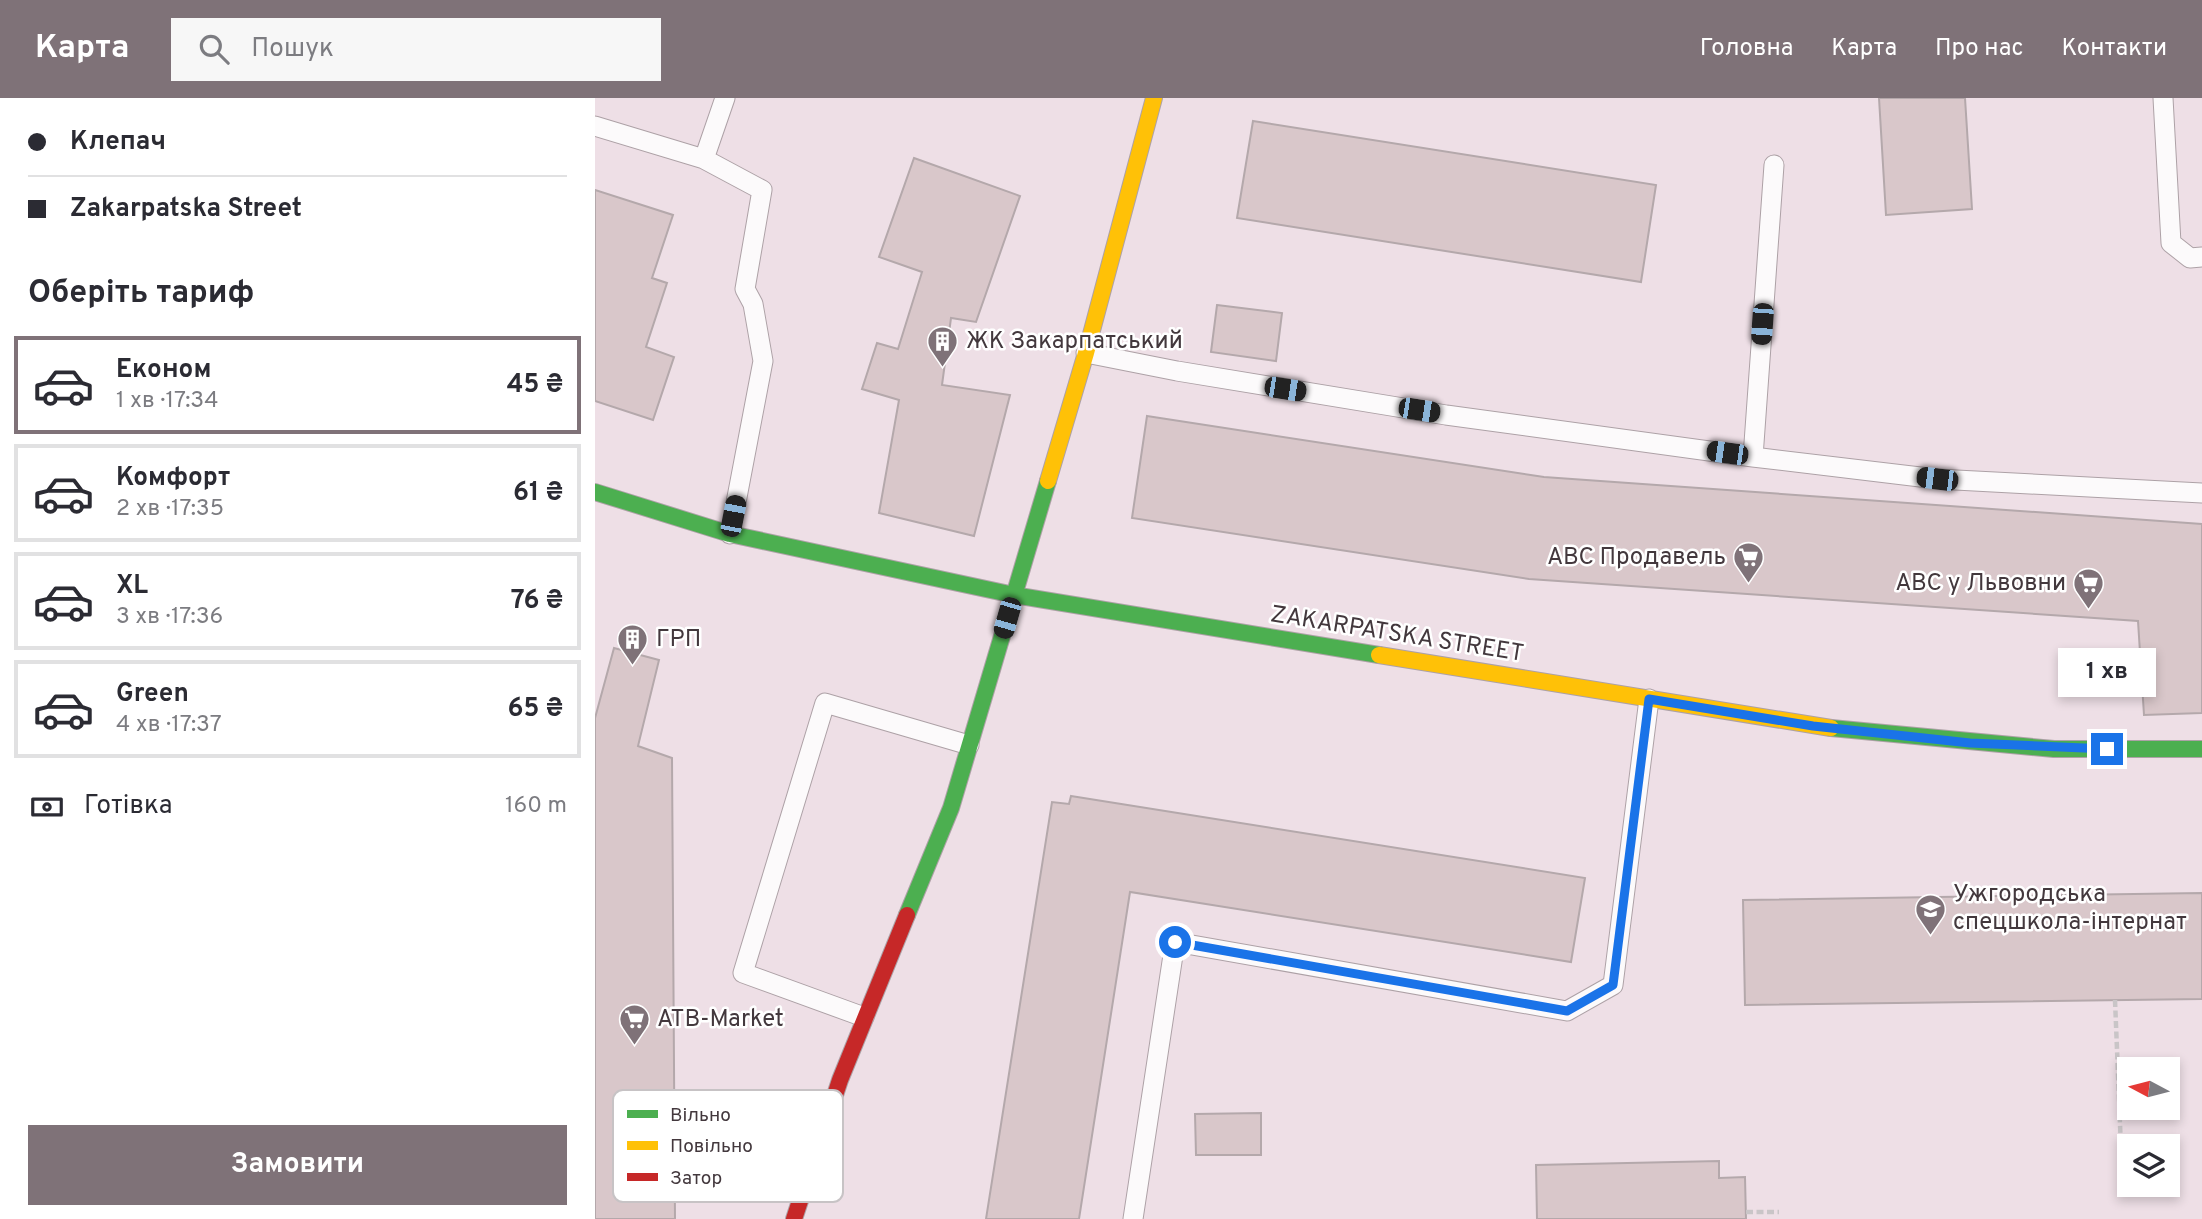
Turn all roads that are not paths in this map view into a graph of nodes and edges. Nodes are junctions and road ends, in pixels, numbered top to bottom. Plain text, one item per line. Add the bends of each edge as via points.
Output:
1 (725, 98) edge
2 (1154, 98) edge
3 (2163, 98) edge
4 (595, 126) edge
5 (704, 159) junction
6 (1774, 165) dead end
7 (2202, 257) edge
8 (1086, 353) junction
9 (1753, 457) junction
10 (595, 492) edge
11 (2202, 493) edge
12 (730, 534) junction
13 (1014, 595) junction
14 (1649, 699) junction
15 (969, 745) junction
16 (2202, 749) edge
17 (865, 1017) junction
18 (837, 1090) edge
19 (800, 1202) edge
20 (794, 1219) edge
21 (1133, 1219) edge

1 - 5 lane
2 - 8 street
3 - 7 lane via 2171,243 2190,258
4 - 5 lane
5 - 12 lane via 762,190 745,289 753,304 763,361
6 - 9 lane
8 - 9 lane via 1446,415
8 - 13 street
9 - 11 lane via 1937,479
10 - 12 street, ZAKARPATSKA STREET
12 - 13 street, ZAKARPATSKA STREET
13 - 14 street, ZAKARPATSKA STREET
13 - 15 street
14 - 16 street, ZAKARPATSKA STREET via 1813,726 1970,743
14 - 21 lane via 1613,985 1567,1011 1175,942
15 - 17 street via 951,808
15 - 17 lane via 825,703 743,973
17 - 18 street
19 - 20 street

